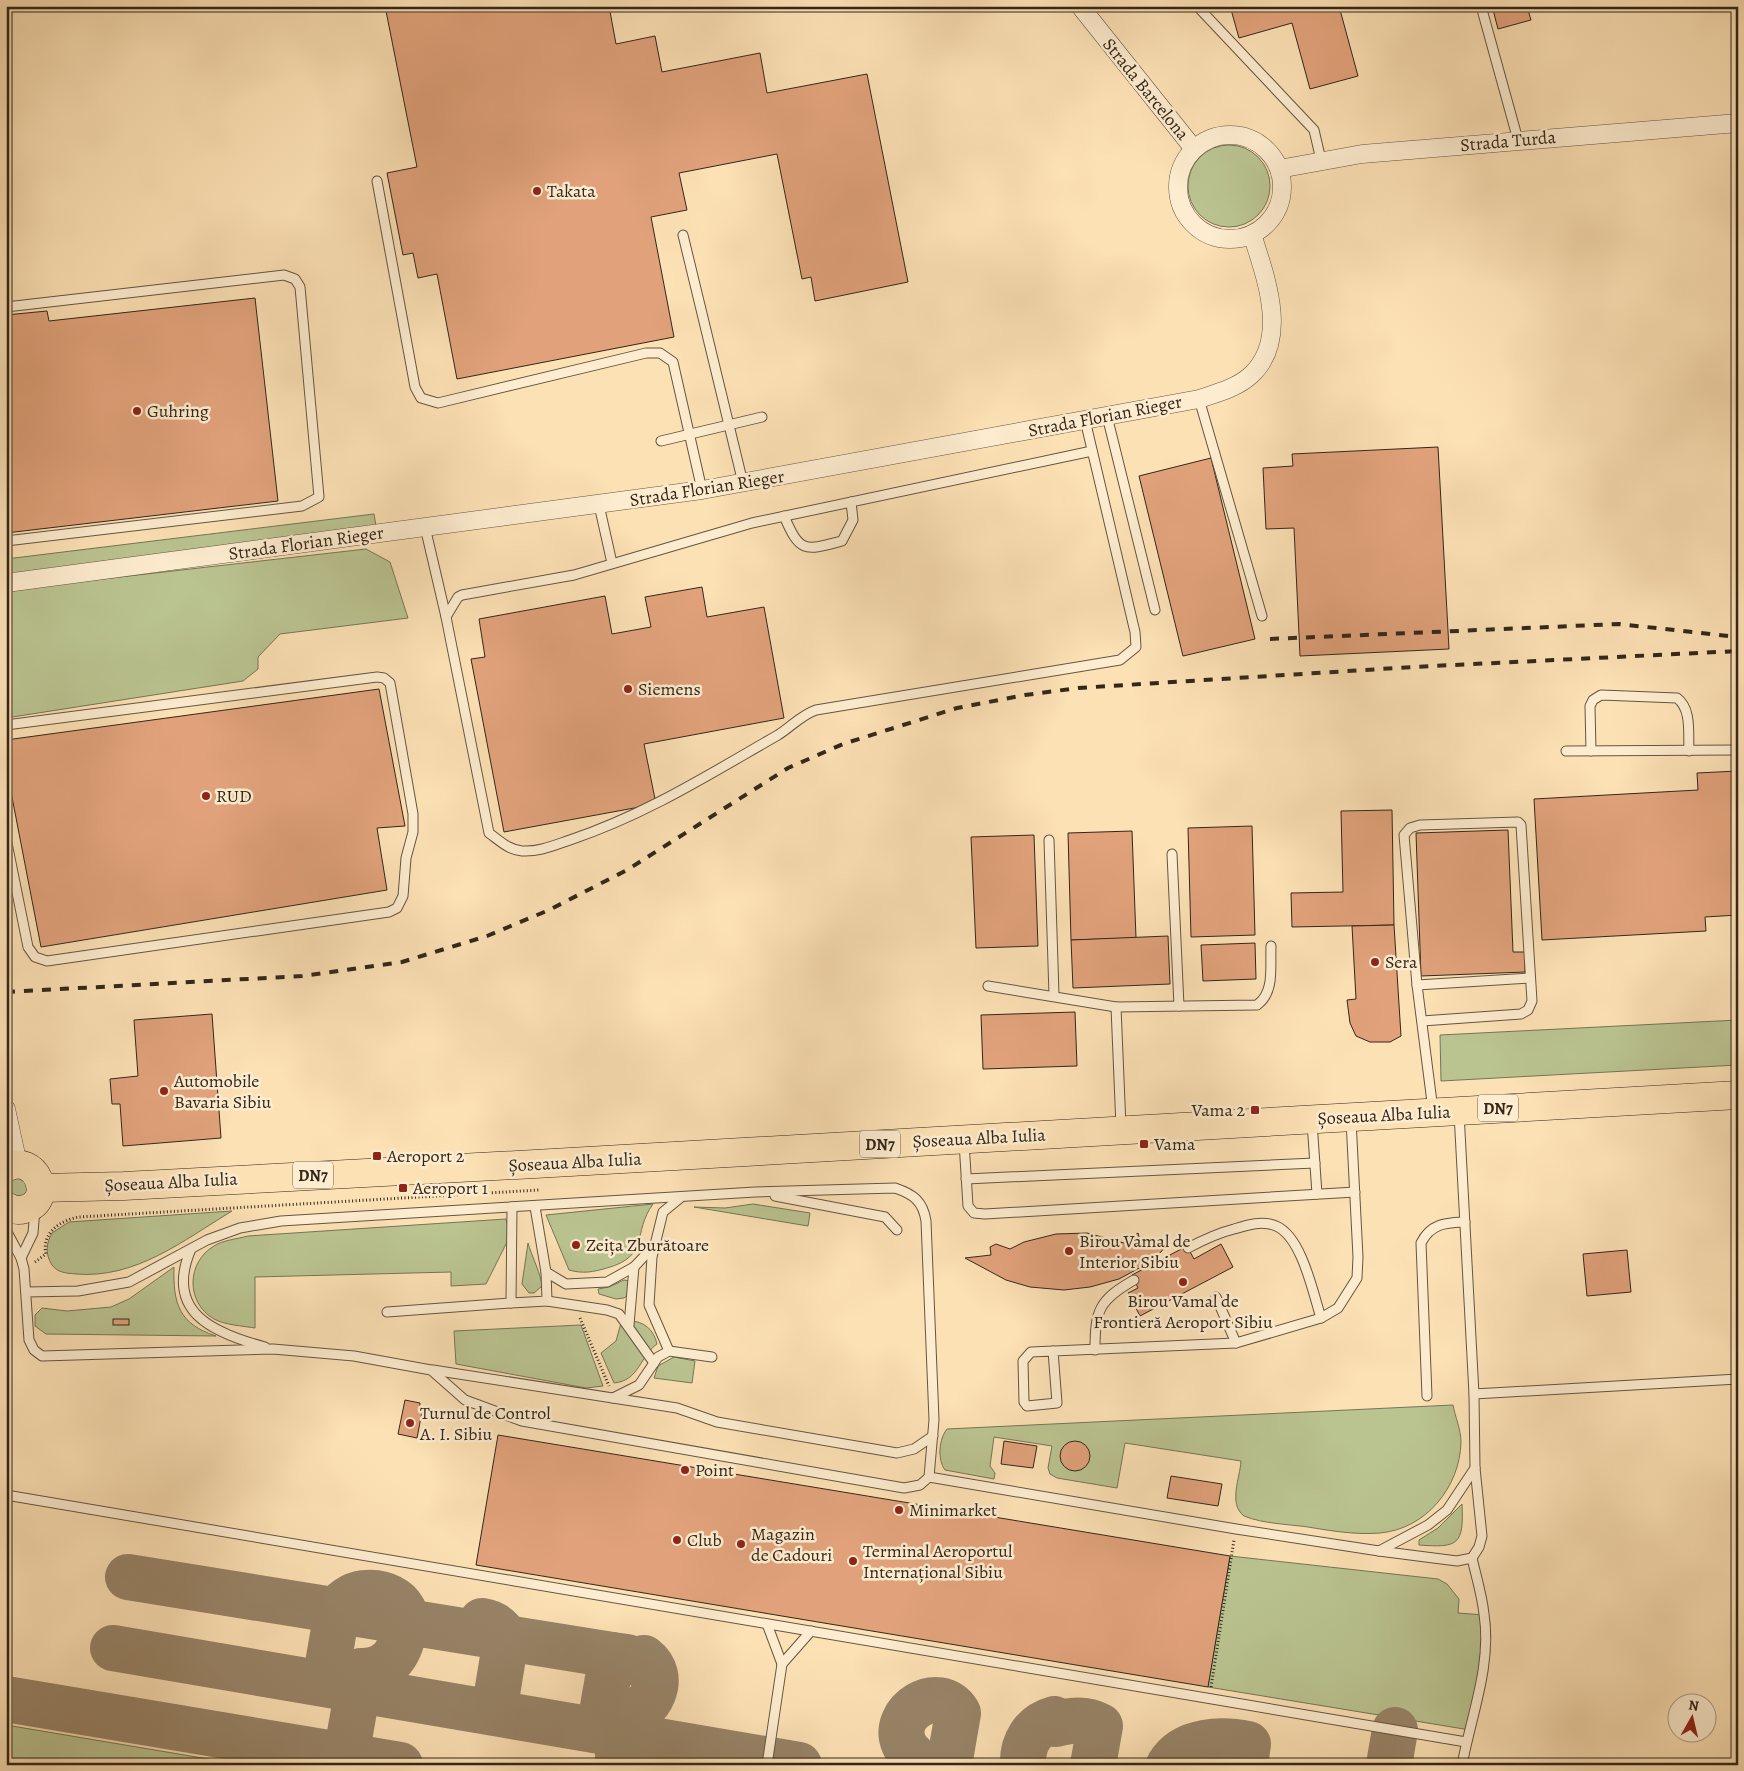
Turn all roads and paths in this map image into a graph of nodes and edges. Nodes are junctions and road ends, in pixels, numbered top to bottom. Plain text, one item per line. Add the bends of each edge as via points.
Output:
1 (1080, 6) edge
2 (1197, 6) edge
3 (1481, 6) edge
4 (1738, 123) edge
5 (1518, 140) junction
6 (1194, 149) junction
7 (1321, 160) junction
8 (1279, 169) junction
9 (377, 181) dead end
10 (1252, 234) junction
11 (683, 235) dead end
12 (6, 306) edge
13 (1199, 398) junction
14 (1107, 416) junction
15 (762, 417) dead end
16 (1085, 420) junction
17 (728, 426) junction
18 (690, 435) junction
19 (662, 441) dead end
20 (1092, 451) junction
21 (743, 483) junction
22 (702, 490) junction
23 (851, 502) junction
24 (599, 505) junction
25 (784, 516) junction
26 (425, 527) junction
27 (6, 541) edge
28 (612, 563) junction
29 (6, 583) edge
30 (1155, 610) dead end
31 (1262, 616) dead end
32 (446, 617) junction
33 (6, 725) edge
34 (1738, 750) edge
35 (1566, 751) dead end
36 (1591, 751) junction
37 (1688, 751) junction
38 (6, 838) edge
39 (1049, 840) dead end
40 (1172, 854) dead end
41 (1271, 946) dead end
42 (1530, 978) junction
43 (1417, 985) junction
44 (988, 986) dead end
45 (1054, 996) junction
46 (1180, 1006) junction
47 (1116, 1007) junction
48 (1422, 1021) junction
49 (1738, 1095) edge
50 (6, 1108) edge
51 (1446, 1111) junction
52 (1351, 1117) junction
53 (1312, 1119) junction
54 (1122, 1130) junction
55 (964, 1139) junction
56 (1315, 1163) junction
57 (12, 1166) edge
58 (966, 1179) junction
59 (539, 1190) dead end
60 (755, 1192) junction
61 (1355, 1192) junction
62 (1316, 1194) junction
63 (38, 1195) junction
64 (680, 1198) junction
65 (6, 1206) edge
66 (512, 1207) junction
67 (534, 1207) junction
68 (1465, 1222) junction
69 (6, 1230) edge
70 (897, 1230) dead end
71 (654, 1246) junction
72 (1188, 1248) dead end
73 (191, 1249) junction
74 (22, 1258) junction
75 (634, 1267) junction
76 (24, 1269) junction
77 (546, 1272) junction
78 (1134, 1280) dead end
79 (26, 1292) junction
80 (1216, 1297) dead end
81 (547, 1301) junction
82 (511, 1303) junction
83 (387, 1312) dead end
84 (1321, 1318) junction
85 (629, 1325) junction
86 (1236, 1344) junction
87 (273, 1349) junction
88 (1095, 1350) junction
89 (668, 1351) junction
90 (1053, 1351) junction
91 (712, 1357) dead end
92 (654, 1362) junction
93 (431, 1370) junction
94 (1738, 1380) edge
95 (1474, 1394) junction
96 (1427, 1396) dead end
97 (611, 1399) junction
98 (933, 1436) junction
99 (1475, 1468) junction
100 (929, 1477) junction
101 (6, 1495) edge
102 (1236, 1529) junction
103 (1379, 1551) junction
104 (1472, 1558) junction
105 (767, 1624) junction
106 (811, 1631) junction
107 (782, 1664) junction
108 (1209, 1698) junction
109 (1466, 1742) junction
110 (767, 1765) edge
111 (1462, 1765) edge

1 - 6 street, Strada Barcelona
2 - 7 lane via 1314,130
3 - 5 lane
4 - 5 street, Strada Turda
5 - 7 street, Strada Turda
6 - 8 street via 1225,135 1242,136 1271,154
6 - 10 street via 1184,162 1179,178 1183,209 1192,222 1220,238
7 - 8 street, Strada Turda
8 - 10 street via 1281,200 1265,226
9 - 18 lane via 415,387 421,398 438,403 646,353 660,353 673,362
10 - 13 street, Strada Florian Rieger via 1271,305 1268,350 1260,365 1240,384
11 - 17 lane
12 - 27 lane via 284,275 295,279 300,287 319,497 302,506
13 - 14 street, Strada Florian Rieger
13 - 31 lane
14 - 16 street, Strada Florian Rieger
14 - 30 lane
15 - 17 lane
16 - 20 lane
16 - 21 street, Strada Florian Rieger
17 - 18 lane
17 - 21 lane
18 - 19 lane
18 - 22 lane
20 - 23 lane
20 - 32 lane via 1135,632 1136,647 1120,660 816,710 804,714 782,732 663,802 612,826 538,850 508,848 489,833
21 - 22 street, Strada Florian Rieger
22 - 24 street, Strada Florian Rieger
23 - 25 lane
23 - 25 lane via 853,520 842,541 816,548 801,546 794,541
24 - 26 street, Strada Florian Rieger
24 - 28 lane
25 - 28 lane
26 - 29 street, Strada Florian Rieger
26 - 32 lane
28 - 32 lane via 574,575 462,595
33 - 38 lane via 384,678 390,683 413,814 413,832 406,858 403,896 397,908 389,912 47,961 35,957 28,946
34 - 37 lane
35 - 36 lane
36 - 37 lane
36 - 37 lane via 1590,706 1601,695 1677,698 1684,703 1686,710
39 - 45 lane
40 - 46 lane
41 - 46 lane via 1269,990 1257,1005
42 - 43 lane
42 - 43 lane via 1518,822 1420,825 1410,828 1404,835
42 - 48 lane via 1532,1001 1528,1010 1521,1014
43 - 48 lane
44 - 45 lane
45 - 47 lane
46 - 47 lane
47 - 54 lane
48 - 51 lane
49 - 51 main road, Șoseaua Alba Iulia / DN7
50 - 57 street
51 - 52 main road, Șoseaua Alba Iulia / DN7
51 - 68 lane
52 - 53 main road, Șoseaua Alba Iulia / DN7
52 - 61 lane
53 - 54 main road, Șoseaua Alba Iulia / DN7
53 - 56 lane
54 - 55 main road, Șoseaua Alba Iulia / DN7
55 - 58 lane
55 - 63 main road, Șoseaua Alba Iulia / DN7 via 124,1186
56 - 58 lane
56 - 62 lane
57 - 63 main road via 32,1168 40,1180
58 - 62 lane via 968,1206 974,1213 985,1214
59 - 76 path via 73,1218 53,1229 46,1239 46,1254
60 - 64 lane
60 - 70 lane via 872,1213 885,1217
60 - 98 lane via 895,1188 911,1193 924,1206
61 - 62 lane
61 - 84 lane via 1357,1278 1338,1308
63 - 65 main road, DN7 via 28,1208 19,1210
63 - 74 lane via 33,1232
64 - 67 lane
64 - 71 lane via 663,1212
66 - 67 lane
66 - 73 lane via 281,1221 240,1228
66 - 82 lane
67 - 77 lane
68 - 95 lane
68 - 96 lane via 1441,1224 1426,1234 1421,1243
69 - 74 lane
71 - 75 lane
71 - 89 lane via 649,1305
72 - 84 lane via 1247,1225 1277,1226 1299,1251
73 - 79 lane via 129,1282 78,1291
73 - 87 lane via 182,1275 182,1287 197,1315 231,1336
74 - 76 lane
75 - 77 lane via 607,1282 578,1285 566,1284
75 - 85 lane
76 - 79 lane
77 - 81 lane
78 - 88 lane via 1101,1306 1095,1320
79 - 87 lane via 29,1340 42,1356
80 - 86 lane
81 - 82 lane
81 - 85 lane via 607,1310 619,1314
82 - 83 lane
84 - 86 lane
85 - 92 lane
86 - 88 lane
87 - 93 lane via 354,1356
88 - 90 lane
89 - 91 lane
89 - 92 lane
90 - 90 lane via 1057,1403 1027,1406 1024,1402 1024,1361 1031,1352
92 - 97 lane via 639,1384
93 - 97 lane
93 - 100 lane via 466,1400 522,1421 904,1488 920,1486
94 - 95 lane
95 - 99 lane
97 - 98 lane via 677,1408 717,1422 897,1453 914,1449
98 - 100 lane
99 - 103 lane via 1447,1510 1428,1525
99 - 104 lane via 1482,1536
100 - 102 lane
101 - 105 lane
102 - 103 lane
102 - 108 path
103 - 104 lane via 1457,1561
104 - 109 lane via 1484,1615 1485,1644 1481,1684
105 - 106 lane
105 - 107 lane
106 - 107 lane
106 - 108 lane
107 - 110 lane
108 - 109 lane
109 - 111 lane

